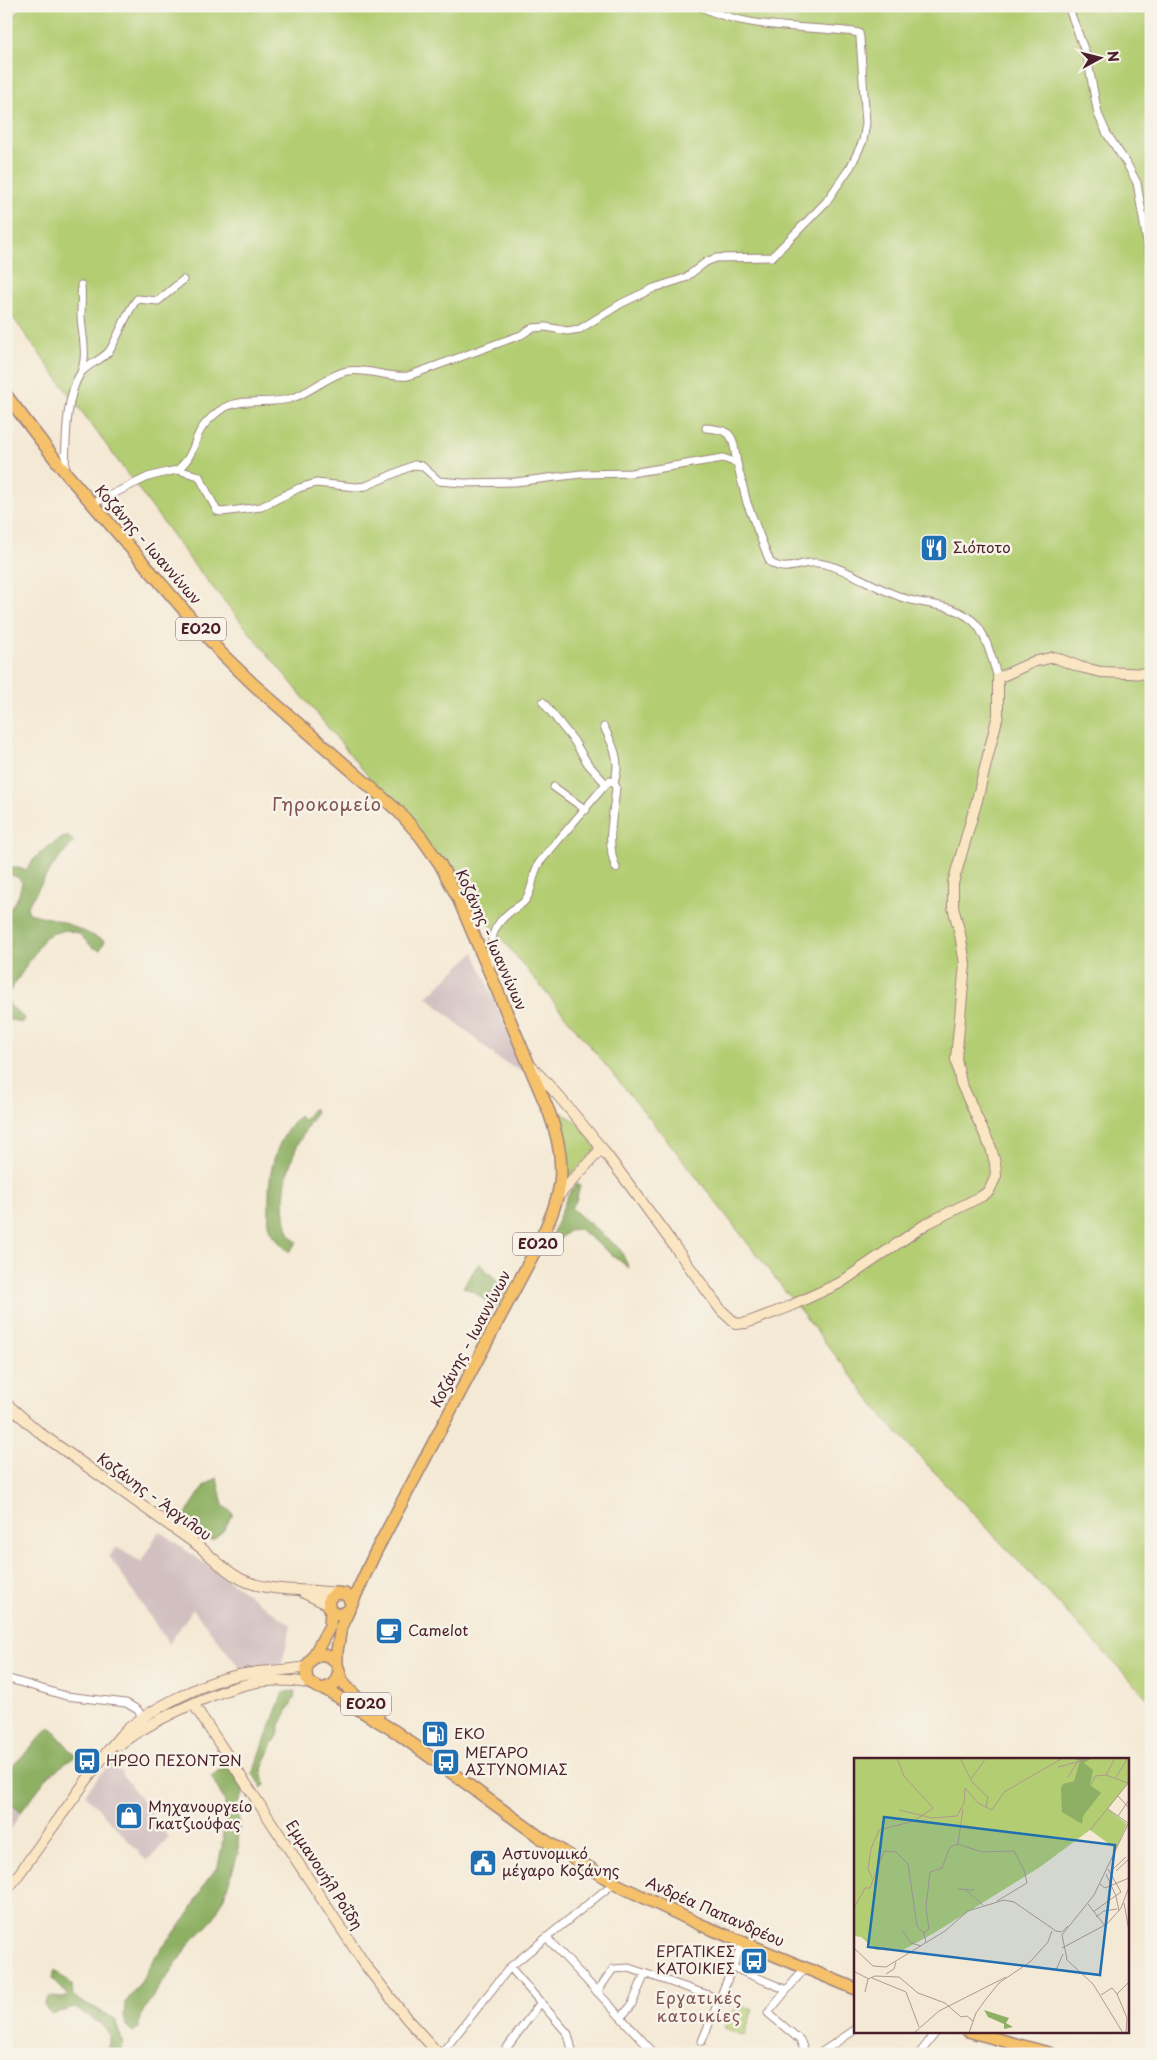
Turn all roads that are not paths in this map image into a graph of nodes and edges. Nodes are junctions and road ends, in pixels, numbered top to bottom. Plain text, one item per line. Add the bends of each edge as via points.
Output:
1 (699, 6) edge
2 (1068, 6) edge
3 (1151, 266) edge
4 (183, 280) dead end
5 (81, 285) dead end
6 (81, 372) junction
7 (6, 395) edge
8 (706, 428) dead end
9 (736, 463) junction
10 (178, 470) junction
11 (65, 472) junction
12 (92, 504) junction
13 (1151, 674) edge
14 (998, 678) junction
15 (543, 702) dead end
16 (604, 728) dead end
17 (614, 782) junction
18 (606, 784) junction
19 (554, 787) dead end
20 (586, 810) junction
21 (616, 868) dead end
22 (490, 972) junction
23 (529, 1065) junction
24 (602, 1148) junction
25 (559, 1195) junction
26 (6, 1403) edge
27 (374, 1555) junction
28 (296, 1590) junction
29 (337, 1593) junction
30 (330, 1608) junction
31 (349, 1608) junction
32 (309, 1663) junction
33 (338, 1668) junction
34 (6, 1678) edge
35 (309, 1683) junction
36 (325, 1689) junction
37 (194, 1704) junction
38 (142, 1718) junction
39 (396, 1732) junction
40 (104, 1756) junction
41 (614, 1883) junction
42 (6, 1892) edge
43 (547, 1938) junction
44 (743, 1942) junction
45 (510, 1967) junction
46 (732, 1967) junction
47 (805, 1968) junction
48 (645, 1974) junction
49 (854, 1988) edge
50 (787, 1990) junction
51 (597, 1992) junction
52 (720, 1999) junction
53 (541, 2002) junction
54 (621, 2017) junction
55 (854, 2030) edge
56 (936, 2032) edge
57 (972, 2032) edge
58 (702, 2041) dead end
59 (440, 2054) edge
60 (502, 2054) edge
61 (573, 2054) edge
62 (654, 2054) edge
63 (806, 2054) edge
64 (819, 2054) edge
65 (919, 2054) edge
66 (1052, 2054) edge

1 - 10 street via 726,18 749,22 859,33 866,123 860,147 826,202 772,257 716,258 685,278 622,303 580,329 532,328 521,335 408,376 346,371 290,399 232,403 206,423
2 - 3 street via 1087,57 1098,114 1137,183
4 - 6 street via 158,301 137,299 109,351
5 - 6 street via 85,357
6 - 11 street via 68,414
7 - 11 main road, Κοζάνης - Ιωαννίνων / ΕΟ20
8 - 9 street via 728,432
9 - 10 street via 723,458 631,473 463,483 439,481 422,466 414,465 366,486 316,483 260,507 222,512 217,511 199,476
9 - 14 street via 747,503 770,562 776,567 817,563 837,568 906,599 962,612 981,630
10 - 12 street via 148,477
11 - 12 main road, Κοζάνης - Ιωαννίνων / ΕΟ20
12 - 22 main road, Κοζάνης - Ιωαννίνων / ΕΟ20 via 221,653 411,824 450,882
13 - 14 street via 1101,672 1054,658 1032,662
14 - 24 street via 998,715 952,896 965,964 957,1065 961,1083 991,1148 996,1176 989,1190 926,1224 840,1283 740,1325 732,1322 721,1310
15 - 18 street
16 - 17 street via 615,751 618,770
17 - 18 street
17 - 21 street via 611,841
18 - 20 street
19 - 20 street
20 - 22 street via 539,863 524,903 511,910 494,927
22 - 23 main road, Κοζάνης - Ιωαννίνων / ΕΟ20
23 - 24 street
23 - 25 main road, Κοζάνης - Ιωαννίνων / ΕΟ20 via 560,1148 562,1175
24 - 25 street
25 - 27 main road, Κοζάνης - Ιωαννίνων / ΕΟ20 via 536,1249
26 - 28 street, Κοζάνης - Άργιλου via 40,1433 200,1547 225,1570 253,1584
27 - 29 main road, Κοζάνης - Ιωαννίνων / ΕΟ20 via 353,1583
27 - 31 main road, Κοζάνης - Ιωαννίνων / ΕΟ20
28 - 29 street
28 - 30 street
29 - 30 main road, ΕΟ20 via 331,1597
29 - 31 main road via 347,1596
30 - 31 main road via 339,1615
30 - 32 main road, ΕΟ20 via 330,1626
31 - 33 main road, Κοζάνης - Ιωαννίνων / ΕΟ20 via 339,1632
32 - 33 main road via 318,1656 326,1655
32 - 35 main road via 306,1677
32 - 38 street via 225,1679 185,1695
33 - 36 main road, ΕΟ20 via 336,1682
33 - 39 main road, Ανδρέα Παπανδρέου / ΕΟ20 via 353,1692
34 - 38 street via 66,1696 126,1703 138,1710
35 - 36 main road, ΕΟ20
35 - 37 street via 278,1680 247,1684
36 - 39 main road, Ανδρέα Παπανδρέου / ΕΟ20
37 - 40 street via 147,1727
37 - 59 street, Εμμανουήλ Ροΐδη via 366,1966
38 - 40 street via 120,1736
39 - 41 main road, Ανδρέα Παπανδρέου / ΕΟ20 via 541,1838
40 - 42 street
41 - 43 street
41 - 44 main road, Ανδρέα Παπανδρέου / ΕΟ20
43 - 45 street
43 - 51 street
44 - 46 street
44 - 47 main road, Ανδρέα Παπανδρέου / ΕΟ20
45 - 53 street
45 - 59 street
46 - 50 street
46 - 52 street
47 - 49 main road, Ανδρέα Παπανδρέου / ΕΟ20
47 - 50 street
48 - 51 street via 629,1968 612,1970
48 - 52 street
48 - 54 street via 631,2006
50 - 63 street via 768,2013 800,2040
51 - 54 street
52 - 58 street
53 - 60 street
53 - 61 street via 568,2034
54 - 62 street
55 - 64 street
56 - 65 street via 927,2050
57 - 66 main road

